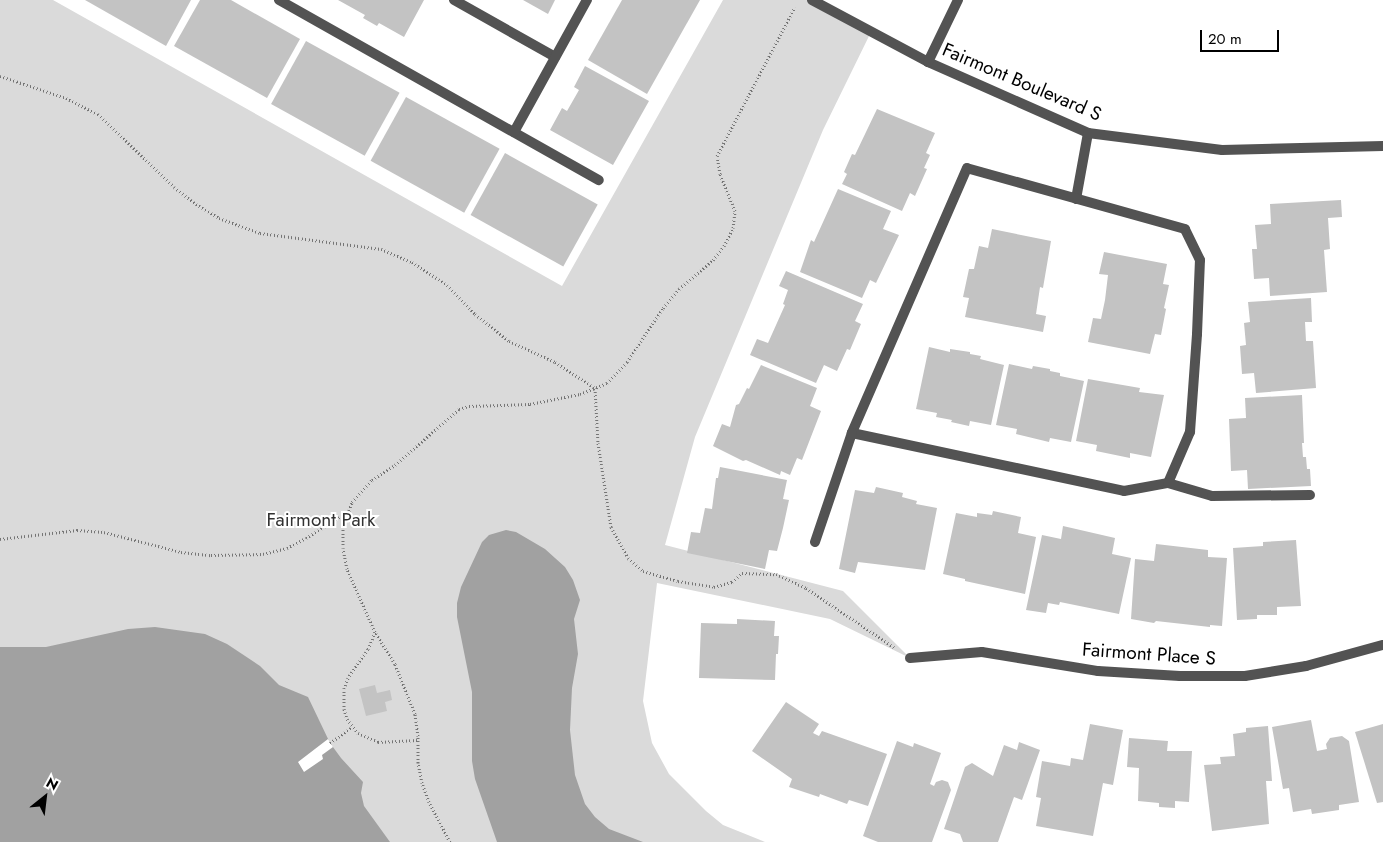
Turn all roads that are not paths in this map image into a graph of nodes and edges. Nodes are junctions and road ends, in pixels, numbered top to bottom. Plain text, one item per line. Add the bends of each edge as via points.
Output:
1 (279, 0) edge
2 (454, 0) edge
3 (587, 0) edge
4 (812, 0) edge
5 (958, 0) edge
6 (555, 57) junction
7 (928, 62) junction
8 (514, 132) junction
9 (1088, 133) junction
10 (1383, 146) edge
11 (599, 180) dead end
12 (1076, 199) junction
13 (852, 433) junction
14 (1168, 482) junction
15 (1310, 495) dead end
16 (815, 542) dead end
17 (1383, 645) edge
18 (910, 658) road end

1 - 8 street
2 - 6 street
3 - 6 street
4 - 7 street, Fairmont Boulevard S
5 - 7 street
6 - 8 street
7 - 9 street, Fairmont Boulevard S
8 - 11 street
9 - 10 street, Fairmont Boulevard S via 1222,150
9 - 12 street
12 - 13 street via 967,168
12 - 14 street via 1185,229 1200,260 1190,432
13 - 14 street via 1124,491
13 - 16 street
14 - 15 street via 1212,496
17 - 18 street, Fairmont Place S via 1306,666 1245,676 1098,671 982,652

